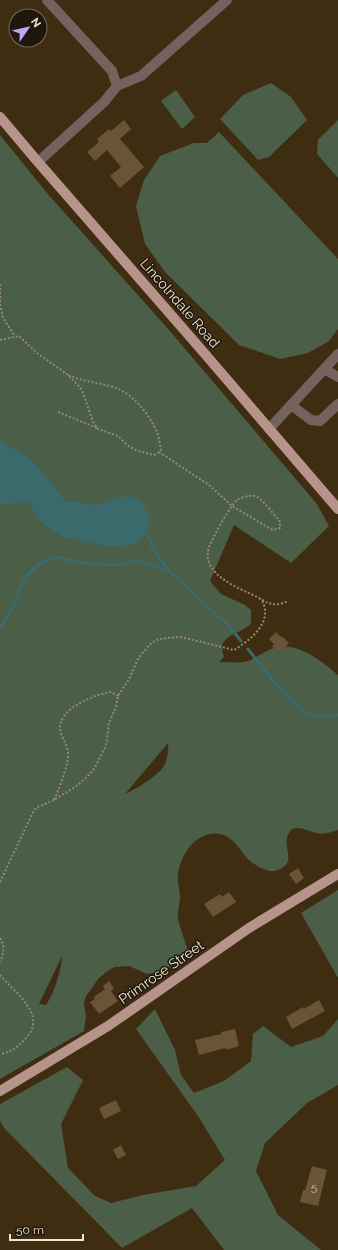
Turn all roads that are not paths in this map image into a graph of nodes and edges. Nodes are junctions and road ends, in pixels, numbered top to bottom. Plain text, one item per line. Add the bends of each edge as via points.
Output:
1 (47, 0) edge
2 (227, 0) edge
3 (117, 86) junction
4 (0, 117) edge
5 (38, 162) junction
6 (338, 354) edge
7 (324, 369) junction
8 (338, 377) edge
9 (338, 404) edge
10 (291, 405) junction
11 (269, 429) junction
12 (338, 509) edge
13 (338, 874) edge
14 (0, 1091) edge

1 - 3 lane via 112,71
2 - 3 lane via 141,76
3 - 5 lane via 104,102
4 - 5 main road, Lincolndale Road
5 - 11 main road, Lincolndale Road
6 - 7 lane
7 - 8 lane
7 - 10 lane
9 - 10 lane via 320,421 311,420
10 - 11 lane
11 - 12 main road, Lincolndale Road
13 - 14 main road, Primrose Street via 243,932 108,1026

